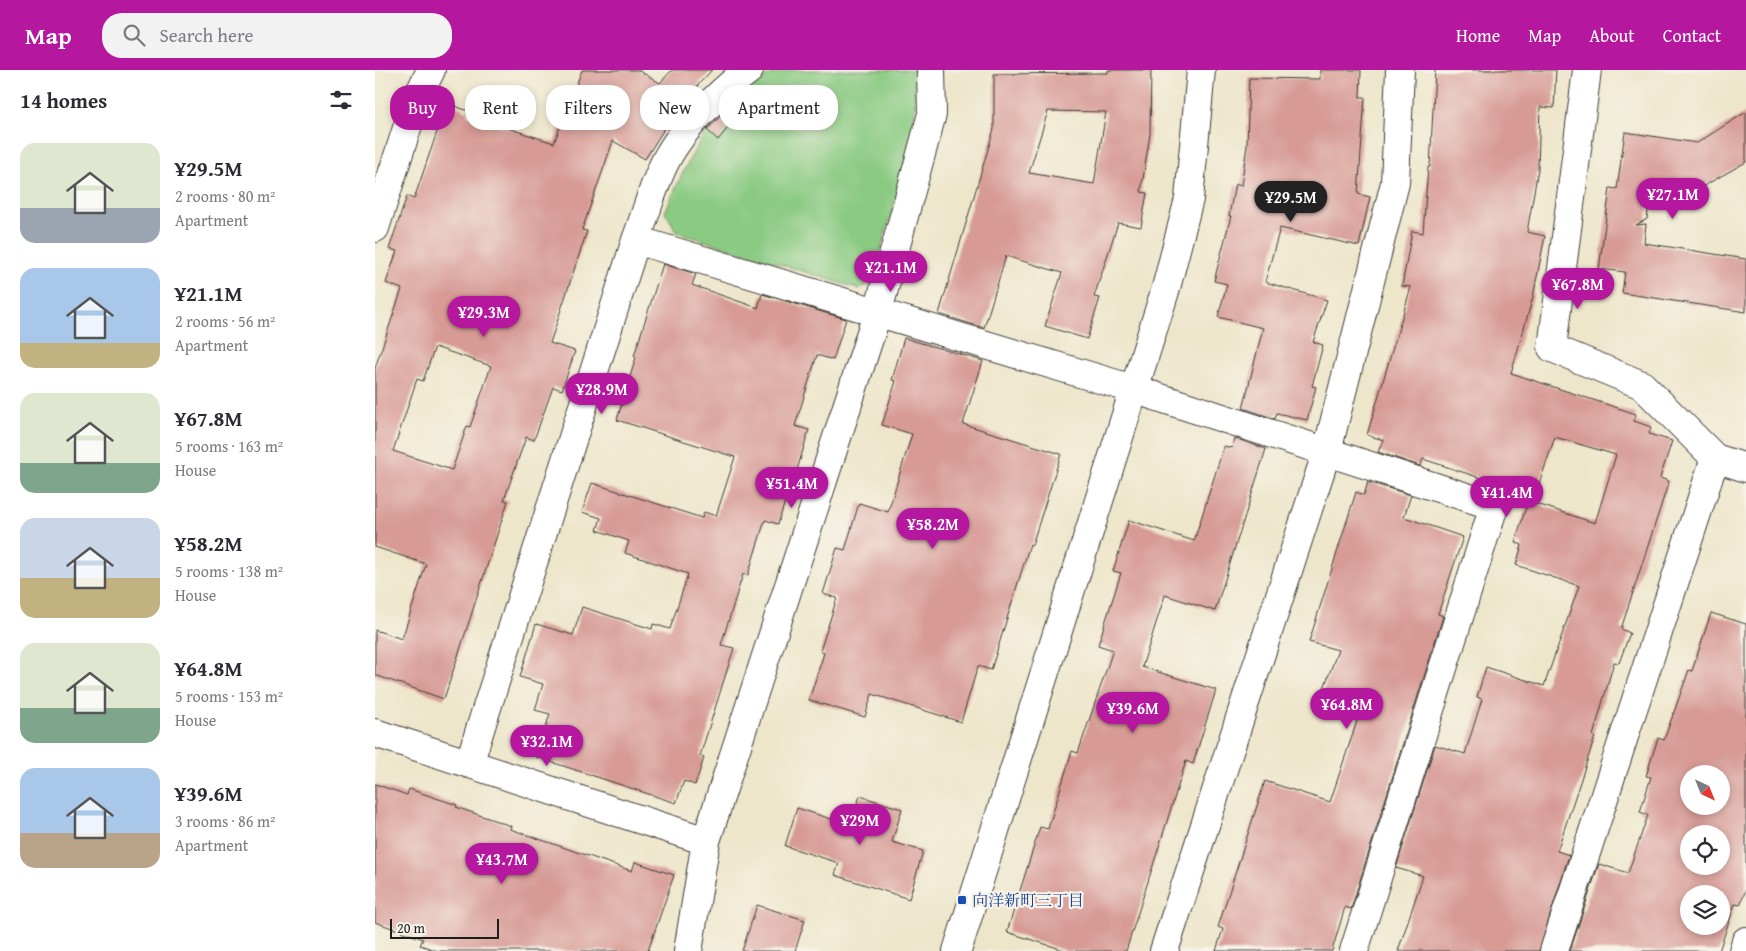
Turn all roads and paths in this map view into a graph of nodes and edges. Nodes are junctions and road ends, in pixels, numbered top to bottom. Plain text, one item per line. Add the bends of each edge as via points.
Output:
1 (431, 70) edge
2 (749, 70) edge
3 (931, 70) edge
4 (1201, 70) edge
5 (1400, 70) edge
6 (1587, 70) edge
7 (375, 228) edge
8 (636, 240) junction
9 (879, 311) junction
10 (1133, 389) junction
11 (1327, 451) junction
12 (1715, 458) junction
13 (1746, 468) edge
14 (375, 733) edge
15 (469, 764) junction
16 (706, 841) junction
17 (1746, 941) edge
18 (688, 951) edge
19 (957, 951) edge
20 (1164, 951) edge
21 (1354, 951) edge
22 (1555, 951) edge
23 (1743, 951) edge

1 - 7 street via 415,100
2 - 8 street via 697,117 666,159
3 - 9 street via 932,114
4 - 10 street via 1189,199 1166,288
5 - 11 street via 1395,183
6 - 12 street via 1552,348 1642,385
8 - 9 street
8 - 15 street
9 - 10 street
9 - 16 street
10 - 11 street
10 - 19 street
11 - 20 street
11 - 21 street via 1494,506
12 - 13 street
12 - 22 street
14 - 15 street
15 - 16 street
16 - 18 street
17 - 23 street

